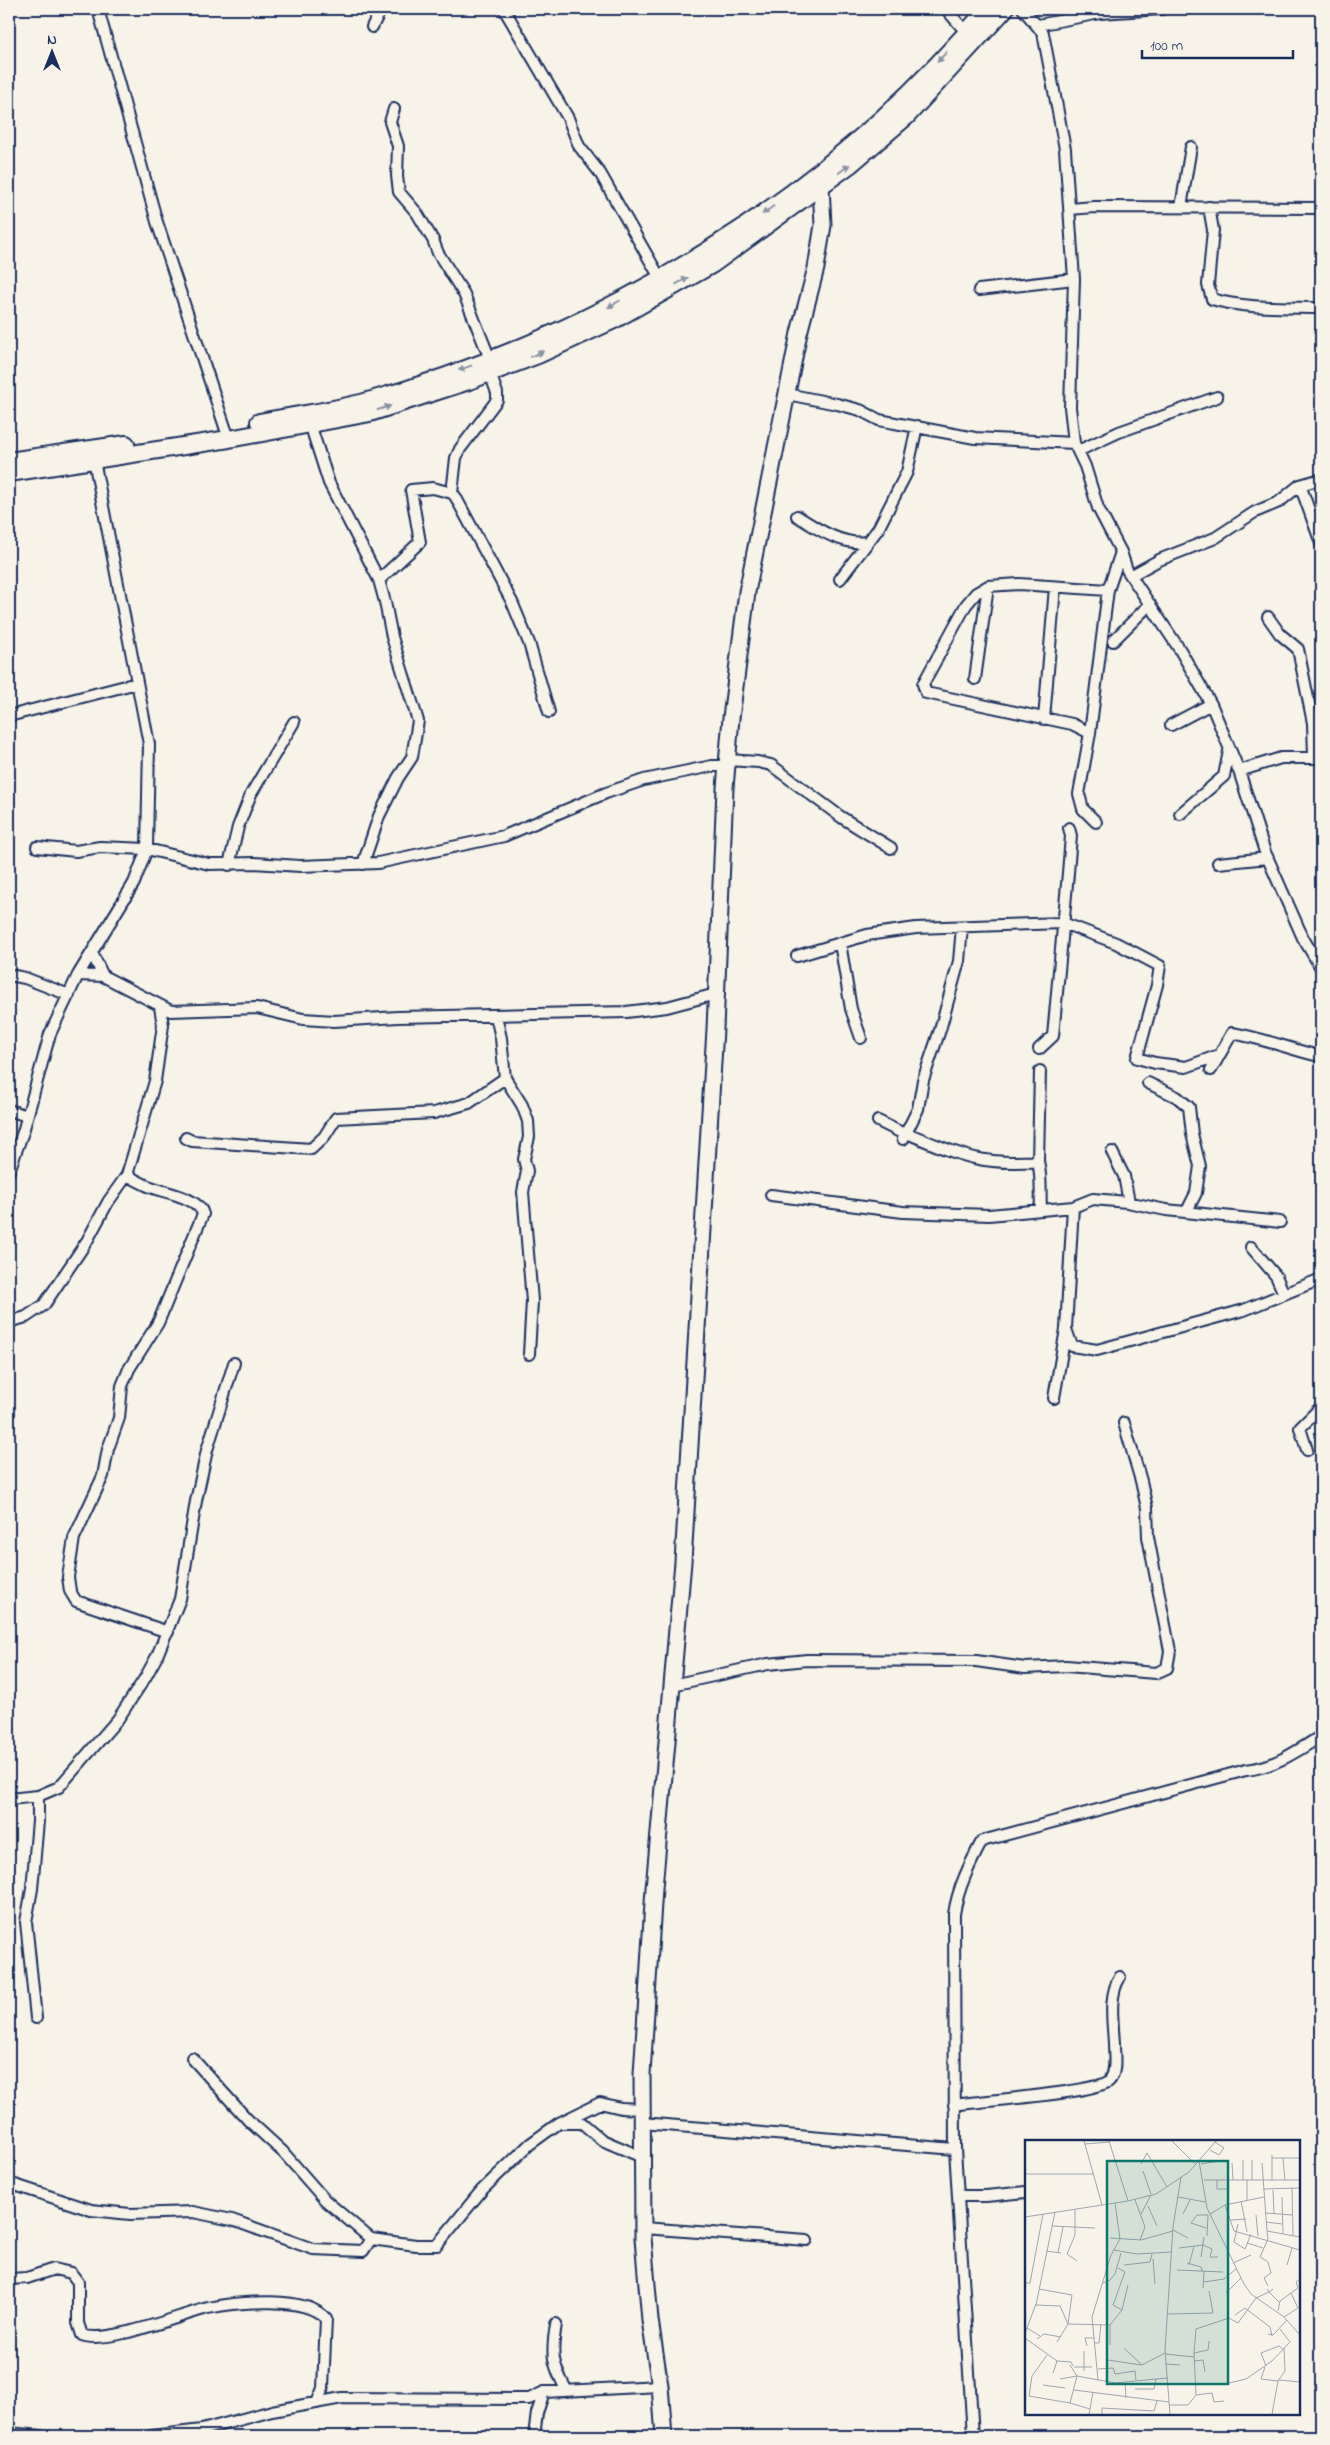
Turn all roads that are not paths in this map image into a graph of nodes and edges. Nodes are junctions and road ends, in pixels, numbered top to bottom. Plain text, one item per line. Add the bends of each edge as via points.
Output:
1 (98, 9) edge
2 (381, 9) edge
3 (504, 9) edge
4 (946, 9) edge
5 (987, 9) edge
6 (1005, 9) edge
7 (1023, 9) edge
8 (1162, 9) edge
9 (1038, 26) junction
10 (372, 27) dead end
11 (966, 32) junction
12 (394, 109) dead end
13 (1192, 147) dead end
14 (819, 179) junction
15 (1181, 207) junction
16 (1209, 207) junction
17 (1321, 208) edge
18 (1070, 209) junction
19 (660, 278) junction
20 (1074, 279) junction
21 (980, 290) dead end
22 (1321, 308) edge
23 (490, 366) junction
24 (787, 394) junction
25 (1217, 397) dead end
26 (310, 424) junction
27 (916, 426) junction
28 (227, 434) junction
29 (1076, 447) junction
30 (94, 460) junction
31 (9, 461) edge
32 (9, 473) edge
33 (1321, 479) edge
34 (1300, 485) junction
35 (452, 493) junction
36 (797, 516) dead end
37 (868, 542) junction
38 (1321, 543) edge
39 (1120, 552) junction
40 (1132, 575) junction
41 (840, 579) dead end
42 (379, 580) junction
43 (988, 586) junction
44 (1055, 587) junction
45 (1108, 590) junction
46 (1150, 604) junction
47 (1268, 617) dead end
48 (1112, 641) dead end
49 (975, 679) dead end
50 (137, 683) junction
51 (1211, 704) junction
52 (549, 712) dead end
53 (9, 716) edge
54 (1044, 719) junction
55 (294, 722) dead end
56 (1171, 725) dead end
57 (1090, 733) junction
58 (1229, 751) junction
59 (1318, 757) edge
60 (728, 763) junction
61 (1239, 771) junction
62 (1180, 814) dead end
63 (1096, 822) dead end
64 (1069, 828) dead end
65 (37, 847) dead end
66 (891, 848) dead end
67 (147, 849) junction
68 (1268, 858) junction
69 (1218, 863) dead end
70 (363, 864) junction
71 (229, 865) junction
72 (1063, 923) junction
73 (962, 926) junction
74 (840, 943) junction
75 (92, 953) junction
76 (797, 956) dead end
77 (1321, 965) edge
78 (9, 975) edge
79 (78, 975) junction
80 (103, 976) junction
81 (716, 994) junction
82 (69, 996) junction
83 (160, 1007) junction
84 (173, 1011) junction
85 (496, 1016) junction
86 (163, 1025) junction
87 (861, 1038) dead end
88 (1039, 1049) dead end
89 (1321, 1054) edge
90 (1219, 1055) junction
91 (1211, 1070) dead end
92 (1040, 1071) dead end
93 (505, 1078) junction
94 (1148, 1083) dead end
95 (9, 1110) edge
96 (27, 1116) junction
97 (878, 1121) dead end
98 (905, 1136) junction
99 (186, 1138) dead end
100 (1112, 1152) dead end
101 (1038, 1161) junction
102 (9, 1171) edge
103 (127, 1175) junction
104 (772, 1195) dead end
105 (1129, 1202) junction
106 (1073, 1207) junction
107 (1041, 1210) junction
108 (1187, 1211) junction
109 (1280, 1222) dead end
110 (1251, 1247) dead end
111 (1321, 1279) edge
112 (1284, 1294) junction
113 (9, 1322) edge
114 (1066, 1329) junction
115 (528, 1354) dead end
116 (234, 1363) dead end
117 (1054, 1398) dead end
118 (1321, 1407) edge
119 (1124, 1423) dead end
120 (1307, 1450) dead end
121 (168, 1632) junction
122 (672, 1685) junction
123 (1321, 1736) edge
124 (38, 1796) junction
125 (9, 1799) edge
126 (1120, 1976) dead end
127 (36, 2018) dead end
128 (192, 2058) dead end
129 (954, 2105) junction
130 (642, 2116) junction
131 (559, 2123) junction
132 (955, 2148) junction
133 (642, 2157) junction
134 (12, 2184) dead end
135 (1025, 2192) edge
136 (959, 2196) junction
137 (643, 2228) junction
138 (371, 2239) junction
139 (807, 2240) dead end
140 (9, 2279) edge
141 (556, 2324) dead end
142 (660, 2386) junction
143 (323, 2388) junction
144 (567, 2391) junction
145 (544, 2392) junction
146 (528, 2399) junction
147 (331, 2400) junction
148 (317, 2403) junction
149 (537, 2413) junction
150 (9, 2433) edge
151 (202, 2433) edge
152 (41, 2436) edge
153 (151, 2436) edge
154 (534, 2436) edge
155 (664, 2436) edge
156 (974, 2436) edge

1 - 28 street via 157,222
2 - 10 street
3 - 19 street via 568,118 579,146 600,173
4 - 11 street
5 - 11 main road
14 -> 6 main road via 906,116
7 - 9 street
8 - 9 street via 1100,13
9 - 18 street via 1043,33 1065,149
11 -> 14 main road via 896,106
12 - 23 street via 390,122 398,146 398,192 417,213 464,294
13 - 15 street
14 -> 19 main road
23 -> 14 main road via 538,354 614,320 696,274
14 - 24 street via 822,225 816,268
15 - 16 street
15 - 18 street
16 - 17 street
16 - 22 street via 1212,230 1208,285 1212,299 1251,305
18 - 20 street
19 -> 23 main road
20 - 21 street
20 - 29 street via 1070,391
26 -> 23 main road via 370,413
23 -> 28 main road via 367,402
23 - 35 street via 497,400 456,458
24 - 27 street via 860,410 880,420
24 - 60 street via 747,592
25 - 29 street
26 - 28 main road
26 - 42 street via 328,483
27 - 29 street via 975,438
27 - 37 street via 907,472
28 - 30 main road
28 - 31 main road
29 - 39 street via 1098,508
30 - 32 main road
30 - 50 street
33 - 34 street
34 - 38 street
34 - 40 street via 1279,502 1255,512 1215,538 1159,560
35 - 42 street via 433,488 411,490 420,542
35 - 52 street via 512,602 529,643
36 - 37 street via 839,538
37 - 41 street
39 - 40 street
39 - 45 street
40 - 46 street
42 - 70 street via 401,669 418,721 412,758 379,816
43 - 44 street
43 - 49 street
43 - 54 street via 976,593 966,605 926,676 923,690
44 - 45 street
44 - 54 street
45 - 57 street
46 - 48 street
46 - 51 street
47 - 59 street via 1280,634 1298,649
50 - 53 street
50 - 67 street via 149,744
51 - 56 street
51 - 58 street
54 - 57 street via 1072,724
55 - 71 street via 251,794 238,827
57 - 63 street via 1079,794 1083,809
58 - 61 street
58 - 62 street via 1224,776
59 - 61 street via 1281,758
60 - 66 street via 771,765 841,817
60 - 70 street via 644,780 504,836
60 - 81 street
61 - 68 street
64 - 72 street via 1071,836
65 - 67 street via 76,851 100,847
67 - 71 street via 196,862
67 - 75 street via 134,883
68 - 69 street
68 - 77 street via 1303,938
70 - 71 street
72 - 73 street
72 - 88 street via 1053,1036
72 - 90 street via 1116,943 1160,966 1137,1058 1186,1067
73 - 74 street via 916,928 867,935
73 - 98 street via 959,961 923,1080 918,1109
74 - 76 street
74 - 87 street via 851,1009
75 - 79 street
75 - 80 street
78 - 82 street
79 - 80 street
79 - 82 street
80 - 83 street
81 - 85 street via 626,1012
81 - 122 street via 684,1562
82 - 96 street via 50,1034
83 - 84 street
83 - 86 street
84 - 85 street via 257,1008 302,1019 334,1021
84 - 86 street
85 - 93 street
86 - 103 street via 150,1103
89 - 90 street via 1232,1034
90 - 91 street
92 - 101 street
93 - 99 street via 469,1103 434,1114 336,1118 324,1137 311,1149 259,1147
93 - 115 street via 522,1105 528,1122 523,1192 532,1301
94 - 108 street via 1178,1097 1189,1107 1200,1166 1196,1193
95 - 96 street
96 - 102 street
97 - 98 street
98 - 101 street via 973,1159 1008,1164
100 - 105 street via 1124,1176
101 - 107 street via 1042,1174 1039,1189
103 - 113 street via 88,1241 44,1305 26,1317
103 - 121 street via 147,1186 191,1201 200,1207 203,1214 158,1323 122,1386 119,1418 103,1476 74,1538 68,1577 70,1591 76,1601
104 - 107 street via 903,1212 990,1215
105 - 106 street via 1093,1199
105 - 108 street
106 - 107 street
106 - 114 street
108 - 109 street
110 - 112 street via 1276,1276
111 - 112 street
112 - 114 street via 1244,1310 1096,1350 1072,1346
114 - 117 street
116 - 121 street via 207,1450 180,1599
118 - 120 street via 1300,1428
119 - 122 street via 1147,1508 1148,1537 1170,1651 1165,1670 1141,1674 1066,1666 1025,1668 976,1661 807,1660 768,1664
121 - 124 street via 145,1678 118,1719 59,1787
122 - 130 street via 654,1888
123 - 129 street via 1260,1768 982,1841 957,1898 954,1914
124 - 125 street
124 - 127 street via 32,1889 26,1922
126 - 129 street via 1113,2004 1114,2070 1110,2081 1076,2091
128 - 138 street via 325,2200
129 - 132 street
130 - 131 street via 600,2103
130 - 132 street
130 - 133 street
131 - 133 street via 582,2123 602,2140
131 - 138 street via 530,2144 482,2190 437,2245
132 - 136 street
133 - 137 street
134 - 138 street via 91,2210 130,2214 193,2212 232,2220 313,2249 363,2251
135 - 136 street
136 - 156 street
137 - 139 street
137 - 142 street via 650,2320
140 - 143 street via 26,2278 54,2269 72,2273 78,2282 78,2323 82,2335 95,2338 149,2327 216,2307 290,2302 309,2306 326,2319
141 - 144 street via 552,2345 554,2369
142 - 144 street
142 - 155 street
143 - 147 street
143 - 148 street
144 - 145 street
145 - 146 street
145 - 149 street
146 - 147 street
146 - 149 street
147 - 148 street
148 - 151 street via 272,2412
149 - 154 street
150 - 152 street
151 - 153 street

